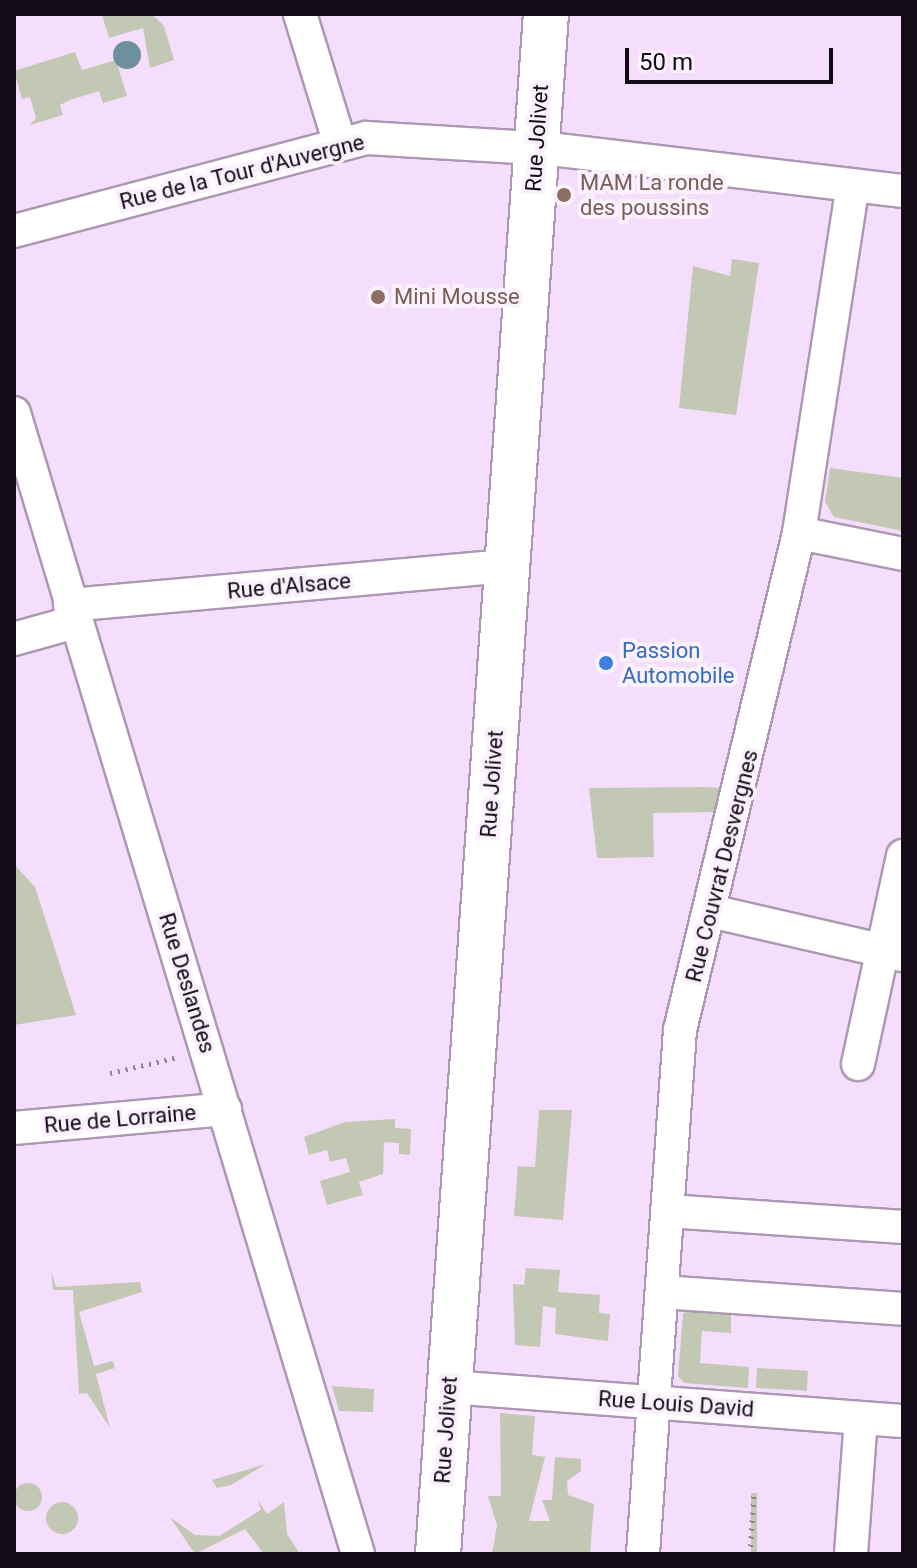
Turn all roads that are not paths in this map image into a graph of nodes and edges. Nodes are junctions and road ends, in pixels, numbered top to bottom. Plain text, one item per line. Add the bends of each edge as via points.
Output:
1 (300, 14) edge
2 (546, 14) edge
3 (340, 144) junction
4 (536, 148) junction
5 (853, 185) junction
6 (903, 191) edge
7 (14, 231) edge
8 (14, 413) edge
9 (799, 533) junction
10 (903, 554) edge
11 (507, 566) junction
12 (73, 614) junction
13 (14, 639) edge
14 (903, 856) edge
15 (710, 911) junction
16 (893, 953) edge
17 (858, 1064) dead end
18 (225, 1109) junction
19 (14, 1128) edge
20 (668, 1211) junction
21 (903, 1227) edge
22 (662, 1292) junction
23 (903, 1309) edge
24 (449, 1387) junction
25 (654, 1402) junction
26 (861, 1418) junction
27 (903, 1421) edge
28 (358, 1554) edge
29 (438, 1554) edge
30 (643, 1554) edge
31 (851, 1554) edge

1 - 3 street
2 - 4 street, Rue Jolivet
3 - 4 street, Rue de la Tour d'Auvergne via 366,138
3 - 7 street, Rue de la Tour d'Auvergne
4 - 5 street, Rue de la Tour d'Auvergne
4 - 11 street, Rue Jolivet
5 - 6 street, Rue de la Tour d'Auvergne
5 - 9 street, Rue Couvrat Desvergnes
8 - 12 street, Rue Deslandes
9 - 10 street
9 - 15 street, Rue Couvrat Desvergnes
11 - 12 street, Rue d'Alsace
11 - 24 street, Rue Jolivet
12 - 13 street, Rue d'Alsace
12 - 18 street, Rue Deslandes
14 - 16 street
15 - 16 street
15 - 20 street, Rue Couvrat Desvergnes via 680,1030
16 - 17 street
18 - 19 street, Rue de Lorraine
18 - 28 street, Rue Deslandes
20 - 21 street
20 - 22 street, Rue Couvrat Desvergnes
22 - 23 street
22 - 25 street, Rue Couvrat Desvergnes
24 - 25 street, Rue Louis David
24 - 29 street, Rue Jolivet
25 - 26 street, Rue Louis David
25 - 30 street, Rue Couvrat Desvergnes
26 - 27 street, Rue Louis David
26 - 31 street

